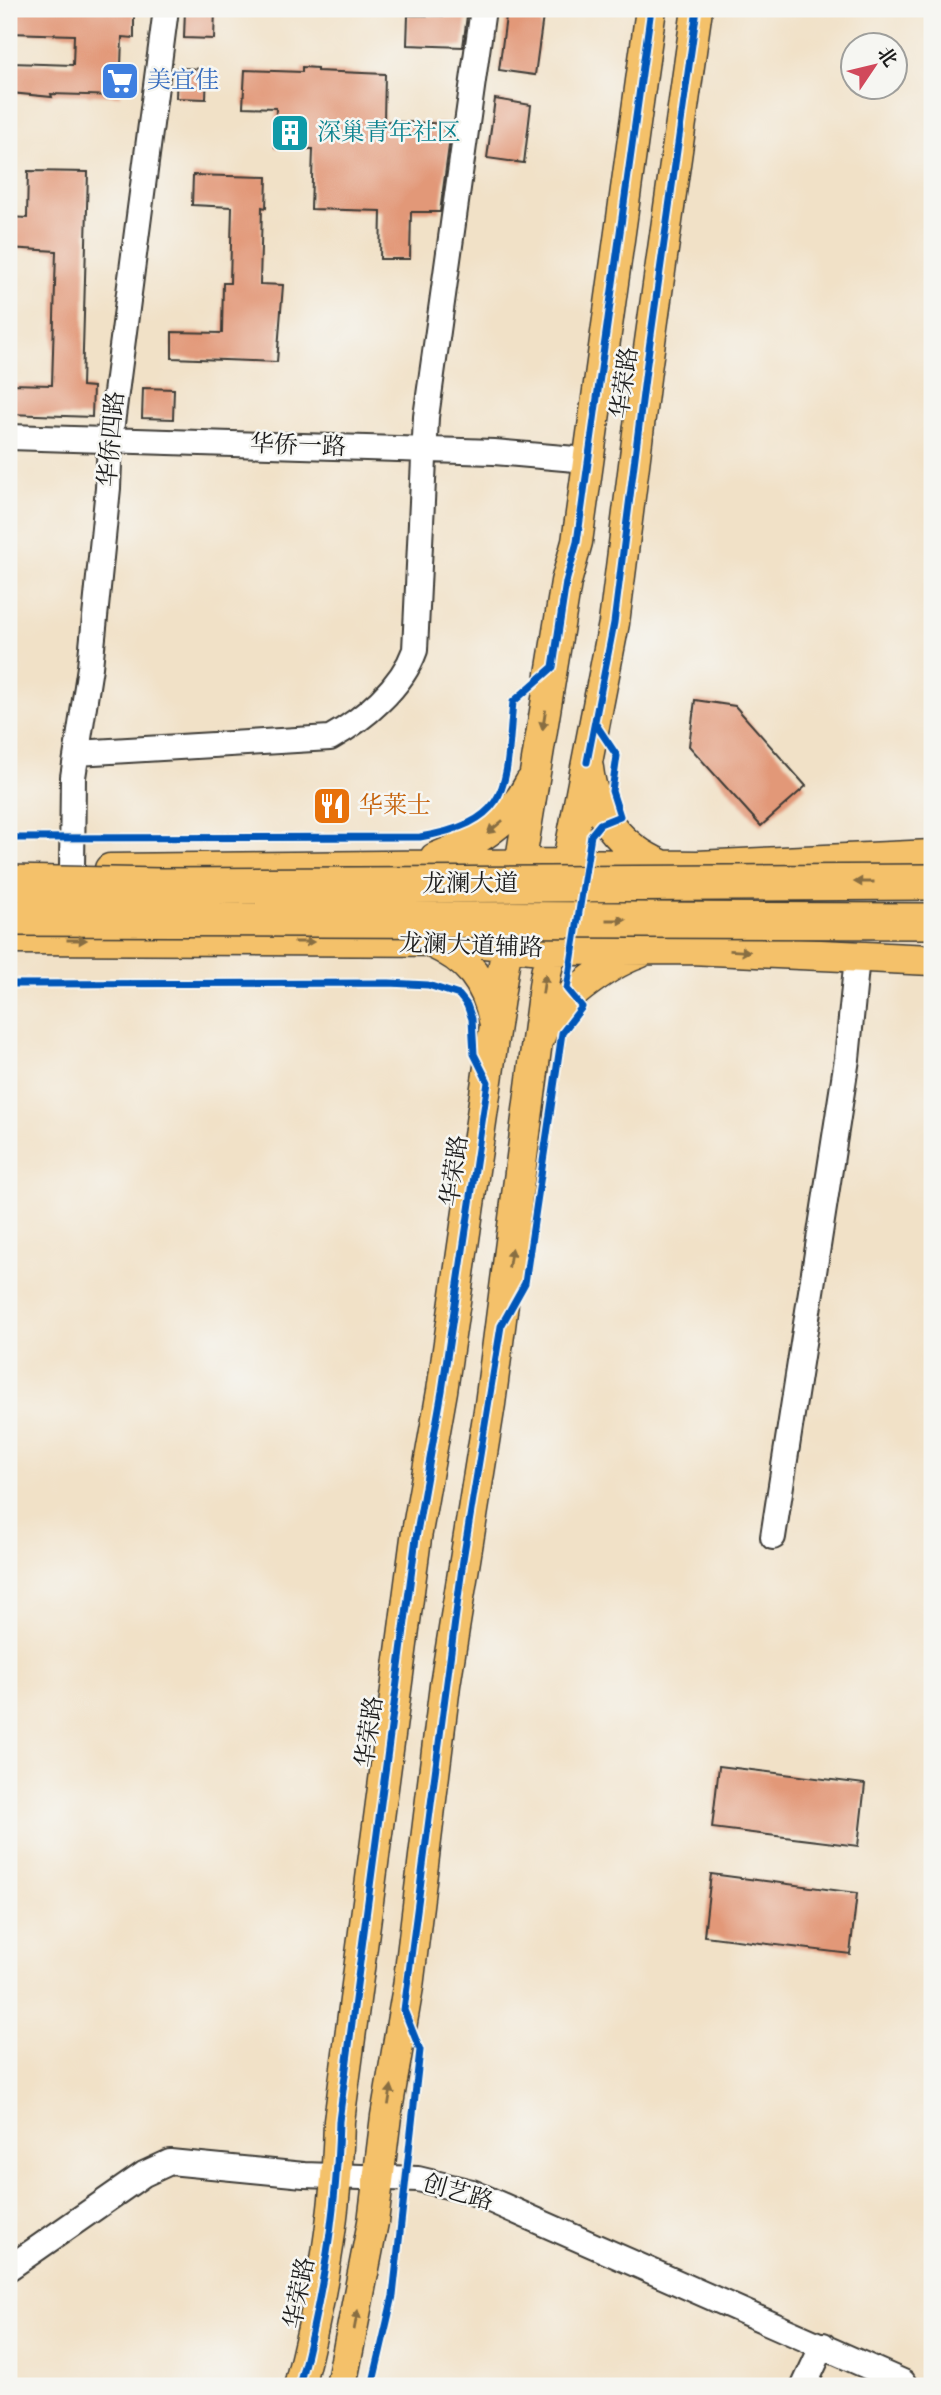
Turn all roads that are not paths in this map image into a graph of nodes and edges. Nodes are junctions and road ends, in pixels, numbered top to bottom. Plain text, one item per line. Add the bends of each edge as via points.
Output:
1 (166, 9) edge
2 (483, 9) edge
3 (651, 9) edge
4 (698, 9) edge
5 (9, 437) edge
6 (110, 439) junction
7 (424, 450) junction
8 (587, 460) junction
9 (77, 752) junction
10 (587, 762) junction
11 (536, 774) junction
12 (932, 855) edge
13 (567, 863) junction
14 (423, 864) junction
15 (521, 864) junction
16 (666, 866) junction
17 (697, 866) junction
18 (72, 869) junction
19 (9, 870) edge
20 (932, 882) edge
21 (9, 883) edge
22 (9, 918) edge
23 (932, 921) edge
24 (9, 939) edge
25 (428, 942) junction
26 (508, 944) junction
27 (690, 949) junction
28 (550, 950) junction
29 (647, 950) junction
30 (857, 957) junction
31 (932, 960) edge
32 (495, 1027) junction
33 (536, 1047) junction
34 (773, 1537) dead end
35 (338, 2177) junction
36 (380, 2179) junction
37 (9, 2268) edge
38 (823, 2345) junction
39 (903, 2382) dead end
40 (299, 2386) edge
41 (341, 2386) edge
42 (804, 2386) edge

1 - 6 street, 华侨四路
2 - 7 street
3 - 8 main road, 华荣路
4 - 10 main road, 华荣路 via 614,623
5 - 6 street, 华侨一路
6 - 7 street, 华侨一路
6 - 9 street, 华侨四路 via 95,619
7 - 8 street, 华侨一路
7 - 9 street via 415,650 396,684 345,729 330,738 311,740
8 -> 11 main road, 华荣路
9 - 18 street, 华侨四路
10 - 13 main road, 华荣路
10 - 16 main road via 593,794 612,830 628,846
11 -> 14 main road via 523,797 489,833
11 - 15 main road, 华荣路
12 - 17 main road
13 - 15 main road
13 - 16 main road
13 - 28 main road, 华荣路
14 - 15 main road
14 - 18 main road
14 - 25 main road via 444,872 453,888 454,903 441,932
15 - 26 main road, 华荣路
16 - 17 main road
17 - 27 main road via 667,881 656,910 668,937
18 - 19 main road
20 -> 21 highway, 龙澜大道, bridge
22 -> 23 highway, 龙澜大道, bridge
24 -> 25 main road, 龙澜大道辅路
25 - 26 main road, 龙澜大道辅路
25 - 32 main road via 463,959 475,972
26 - 28 main road, 龙澜大道辅路
26 - 32 main road, 华荣路
27 - 29 main road, 龙澜大道辅路
27 -> 30 main road, 龙澜大道辅路
28 - 29 main road, 龙澜大道辅路
33 -> 28 main road, 华荣路
29 - 33 main road via 607,969 563,1004 547,1021
30 - 31 main road, 龙澜大道辅路
30 - 34 street via 845,1073
32 - 35 main road, 华荣路 via 409,1591 341,2108
36 -> 33 main road, 华荣路 via 444,1685 492,1391
35 - 36 street, 创艺路
35 - 37 street, 创艺路 via 170,2162 144,2174
35 - 40 main road, 华荣路 via 323,2291
36 - 38 street, 创艺路 via 418,2179 472,2192
41 -> 36 main road, 华荣路
38 - 39 street, 创艺路
38 - 42 street

